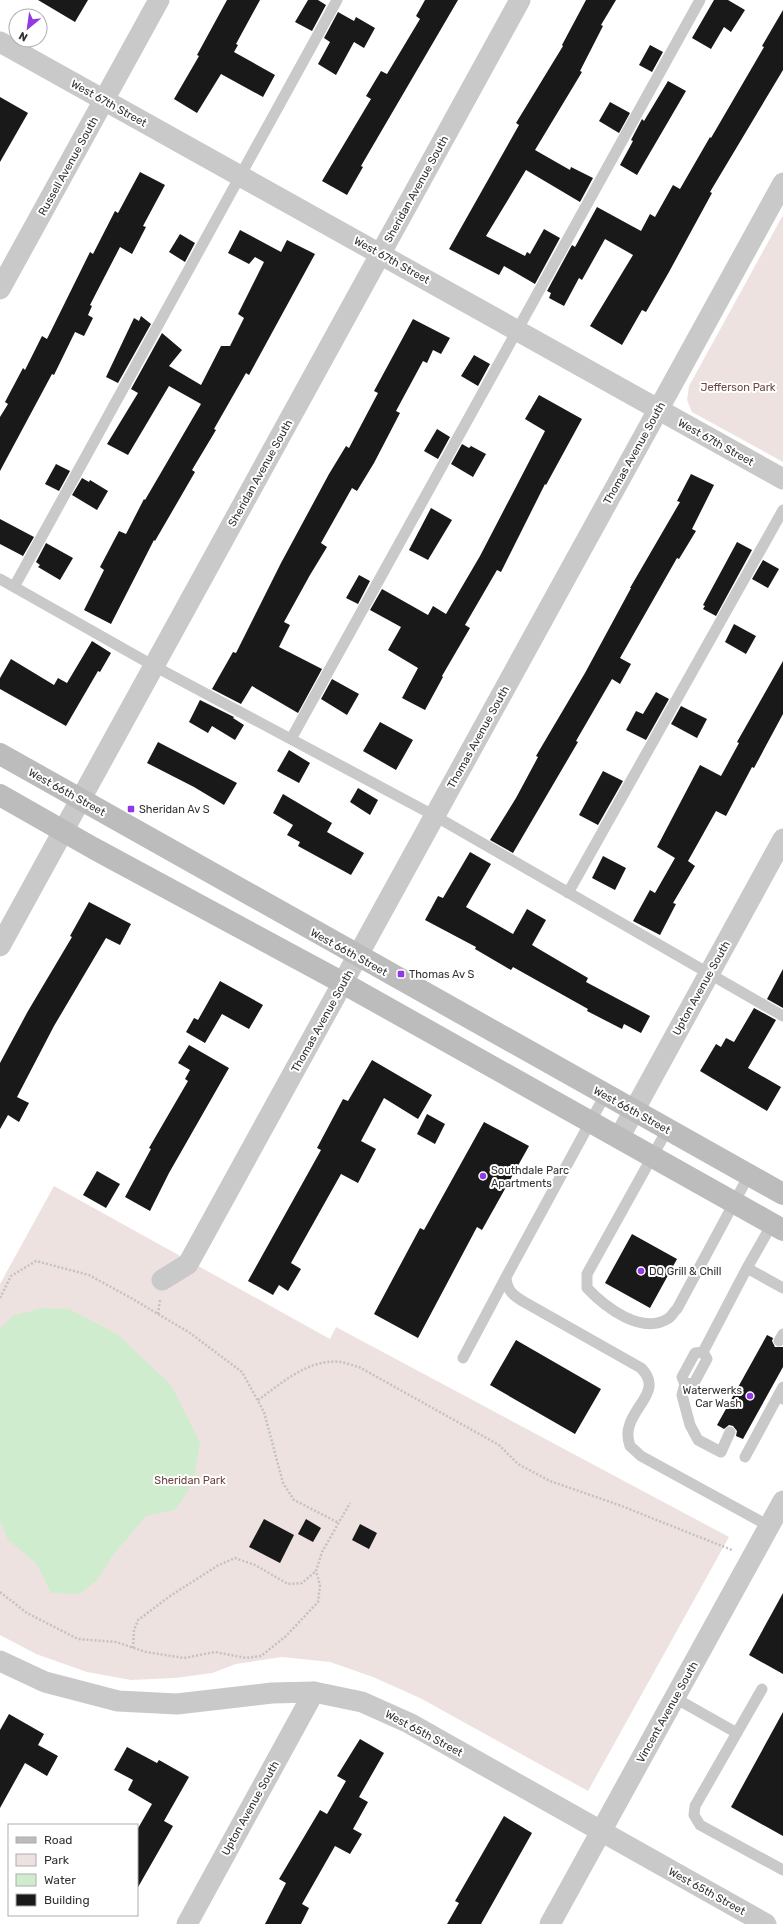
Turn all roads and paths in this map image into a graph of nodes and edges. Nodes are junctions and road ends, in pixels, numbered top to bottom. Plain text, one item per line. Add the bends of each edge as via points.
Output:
1 (159, 0) edge
2 (337, 0) edge
3 (520, 0) edge
4 (700, 0) edge
5 (0, 42) edge
6 (104, 100) junction
7 (240, 176) junction
8 (783, 183) edge
9 (381, 254) junction
10 (0, 289) edge
11 (517, 330) junction
12 (658, 410) junction
13 (783, 479) edge
14 (783, 510) edge
15 (0, 579) edge
16 (14, 587) junction
17 (154, 666) junction
18 (291, 739) junction
19 (0, 754) edge
20 (0, 795) edge
21 (81, 799) junction
22 (435, 816) junction
23 (63, 832) junction
24 (783, 839) edge
25 (568, 893) junction
26 (0, 945) edge
27 (358, 956) junction
28 (708, 974) junction
29 (343, 983) junction
30 (783, 1016) edge
31 (605, 1095) junction
32 (634, 1110) junction
33 (591, 1122) junction
34 (667, 1130) junction
35 (619, 1138) junction
36 (652, 1158) junction
37 (749, 1175) junction
38 (783, 1194) edge
39 (734, 1204) junction
40 (777, 1227) edge
41 (747, 1268) junction
42 (506, 1277) junction
43 (162, 1280) dead end
44 (783, 1288) edge
45 (0, 1298) edge
46 (463, 1358) dead end
47 (781, 1394) edge
48 (258, 1400) junction
49 (730, 1432) dead end
50 (745, 1457) dead end
51 (783, 1501) edge
52 (350, 1503) dead end
53 (339, 1523) junction
54 (769, 1526) junction
55 (751, 1558) junction
56 (316, 1571) junction
57 (0, 1592) edge
58 (133, 1648) junction
59 (0, 1660) edge
60 (762, 1689) dead end
61 (314, 1692) junction
62 (675, 1698) junction
63 (737, 1733) junction
64 (601, 1832) junction
65 (783, 1870) edge
66 (187, 1924) edge
67 (550, 1924) edge
68 (766, 1924) edge

1 - 6 street, Russell Avenue South
2 - 7 lane
3 - 9 street, Sheridan Avenue South
4 - 11 lane
5 - 6 street, West 67th Street
6 - 7 street, West 67th Street
6 - 10 street, Russell Avenue South
7 - 9 street, West 67th Street
7 - 16 lane
8 - 12 street, Thomas Avenue South
9 - 11 street, West 67th Street
9 - 17 street, Sheridan Avenue South
11 - 12 street, West 67th Street
11 - 18 lane
12 - 13 street, West 67th Street
12 - 22 street, Thomas Avenue South
14 - 25 lane
15 - 16 lane
16 - 17 lane
17 - 18 lane
17 - 21 street, Sheridan Avenue South
18 - 22 lane
19 - 21 main road, West 66th Street
20 - 23 main road
21 - 23 street, Sheridan Avenue South
21 - 27 main road, West 66th Street
22 - 25 lane
22 - 27 street, Thomas Avenue South
23 - 26 street, Sheridan Avenue South
23 - 29 main road
24 - 28 street, Upton Avenue South
25 - 28 lane
27 - 29 street, Thomas Avenue South
27 - 31 main road, West 66th Street
28 - 30 lane
28 - 32 street, Upton Avenue South
29 - 33 main road
29 - 43 street, Thomas Avenue South via 188,1264
31 - 32 main road, West 66th Street
31 - 33 lane
32 - 34 main road, West 66th Street
32 - 35 street, Upton Avenue South
33 - 35 main road
33 - 42 lane
34 - 36 lane
34 - 37 main road, West 66th Street
35 - 36 main road
36 - 39 main road
36 - 39 lane via 587,1274 587,1288 603,1304 638,1324 656,1323 669,1318 677,1309
37 - 38 main road, West 66th Street
37 - 39 lane
39 - 40 main road
40 - 41 lane
41 - 44 lane
41 - 49 lane via 703,1352 707,1359 694,1383 685,1384 682,1394 690,1426 698,1440 720,1452
42 - 46 lane
42 - 54 lane via 506,1285 511,1294 648,1374 650,1383 647,1393 629,1426 630,1446 641,1456
45 - 48 path via 11,1276 36,1261 89,1275 190,1332 242,1372
47 - 50 lane
48 - 53 path via 264,1412 283,1483 294,1500
48 - 55 path via 312,1365 341,1362 359,1367 499,1445 518,1464 550,1481 619,1505
51 - 54 street, Vincent Avenue South
52 - 53 path
53 - 56 path via 322,1552
54 - 55 street, Vincent Avenue South
55 - 62 street, Vincent Avenue South
56 - 58 path via 302,1583 288,1584 256,1565 235,1558 216,1566 138,1620 134,1630
56 - 58 path via 320,1585 318,1602 286,1636 261,1656 246,1658 215,1652 184,1658
57 - 58 path via 27,1613 78,1639 116,1642
59 - 61 street, West 65th Street via 45,1682 118,1701 177,1704 272,1693
60 - 63 lane
61 - 64 street, West 65th Street via 362,1702 409,1723
61 - 66 street, Upton Avenue South
62 - 63 lane
62 - 64 street, Vincent Avenue South
63 - 65 lane via 695,1806 694,1815 700,1825
64 - 67 street, Vincent Avenue South
64 - 68 street, West 65th Street

